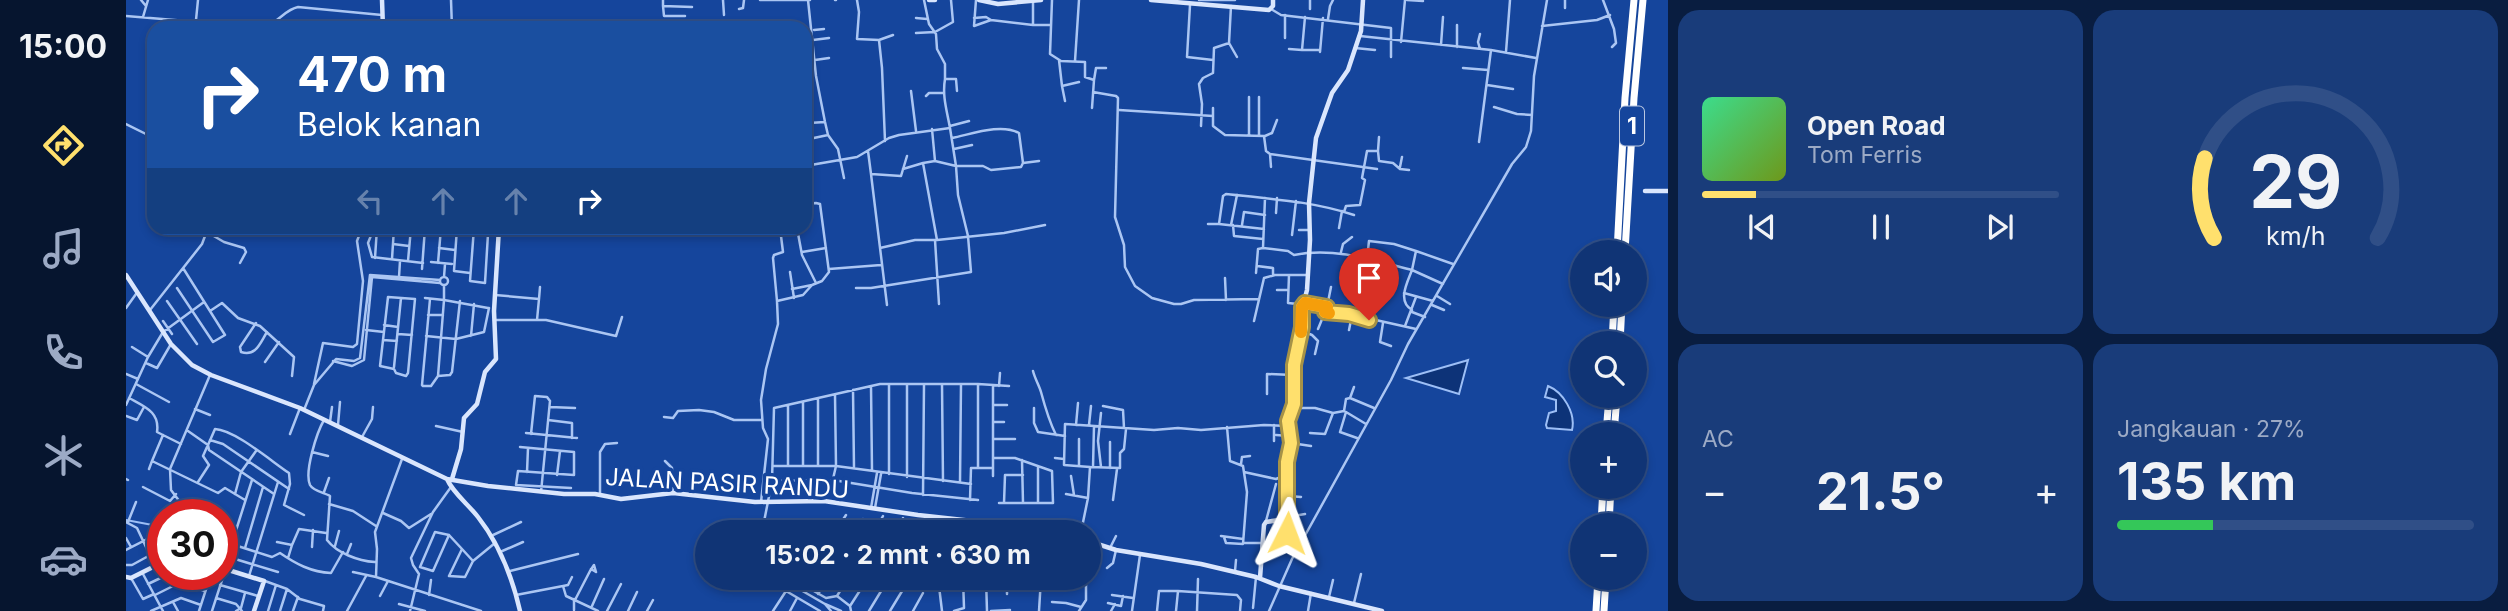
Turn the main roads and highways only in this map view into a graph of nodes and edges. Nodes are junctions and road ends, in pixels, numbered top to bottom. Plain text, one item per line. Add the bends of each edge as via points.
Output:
1 (1632, 0) edge
2 (1643, 0) edge
3 (1618, 240) edge
4 (1626, 240) edge
5 (1597, 590) edge
6 (1605, 590) edge
7 (1596, 611) edge
8 (1604, 611) edge

1 - 3 highway, 1
2 - 4 highway, 1
5 - 7 highway
6 - 8 highway

